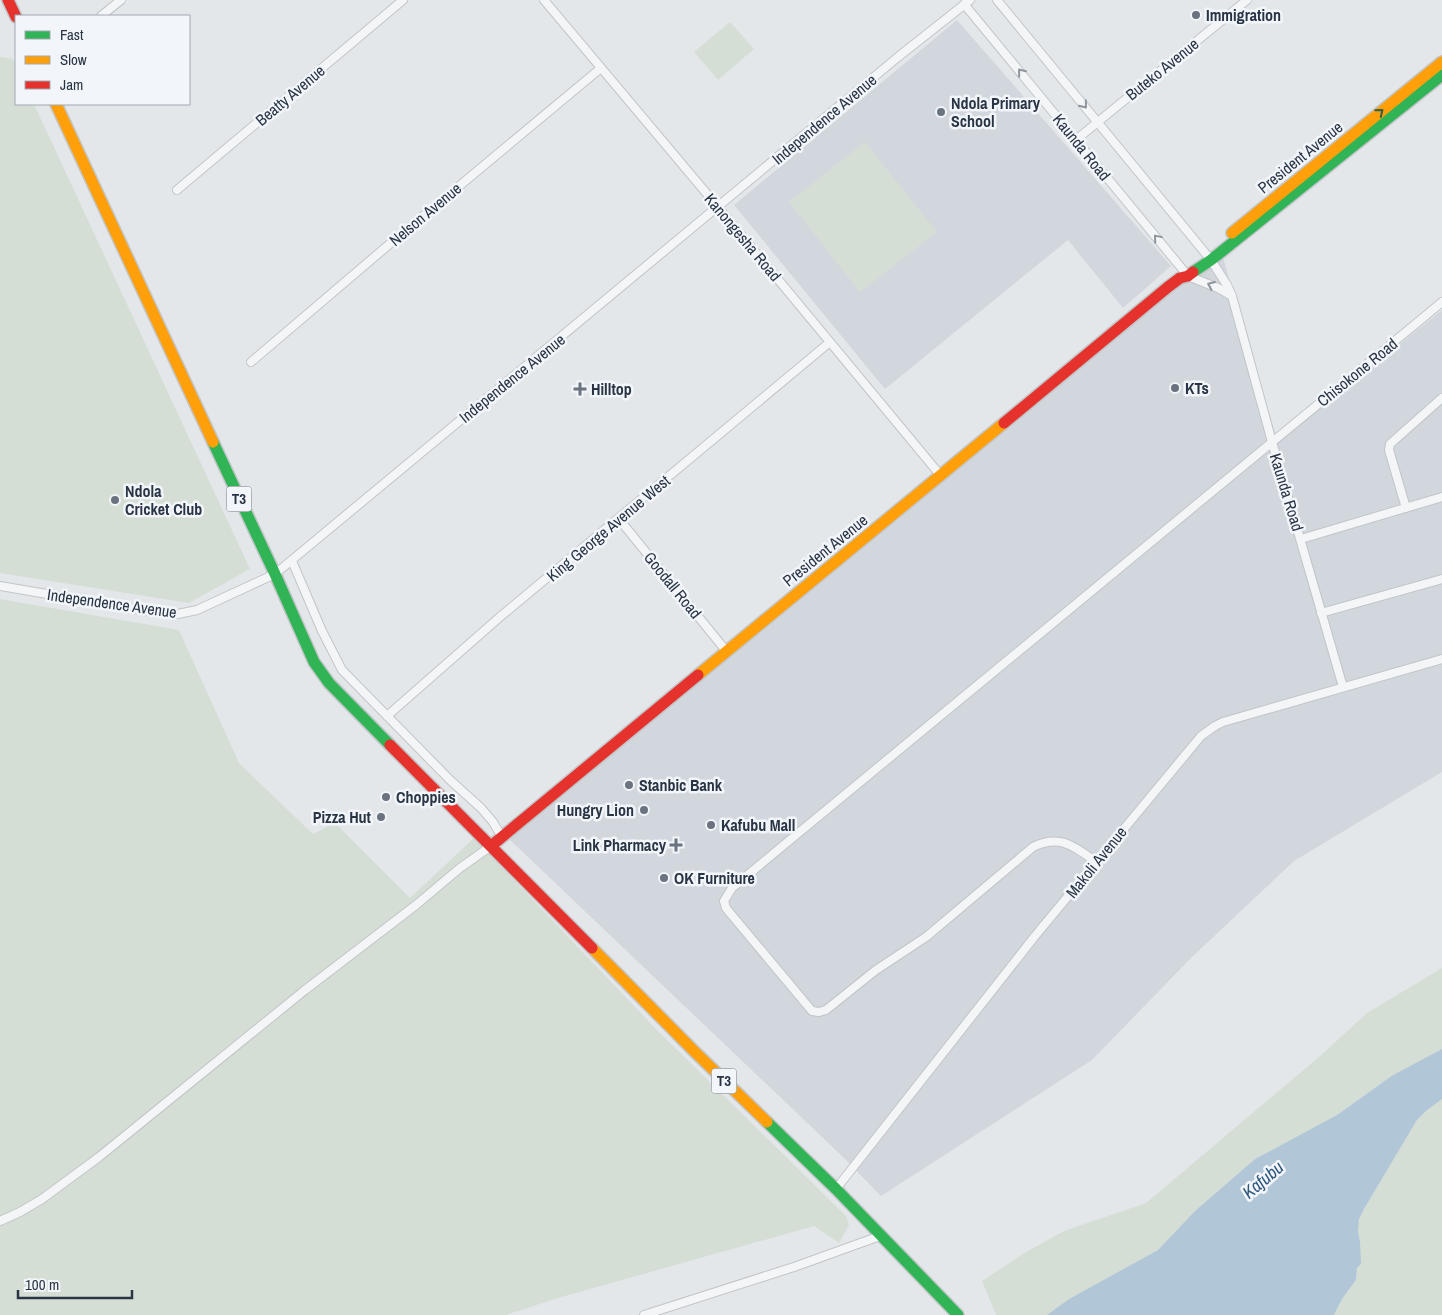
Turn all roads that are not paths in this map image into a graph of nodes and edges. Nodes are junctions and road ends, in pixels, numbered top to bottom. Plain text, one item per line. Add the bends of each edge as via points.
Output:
1 (8, 0) edge
2 (121, 0) edge
3 (403, 0) edge
4 (544, 0) edge
5 (997, 0) edge
6 (1246, 0) edge
7 (967, 2) edge
8 (15, 15) edge
9 (103, 15) edge
10 (1442, 62) edge
11 (601, 68) junction
12 (1442, 75) edge
13 (56, 105) edge
14 (1097, 122) junction
15 (1077, 139) junction
16 (177, 190) dead end
17 (718, 207) junction
18 (1209, 257) junction
19 (1184, 275) junction
20 (1232, 296) junction
21 (1442, 302) edge
22 (830, 342) junction
23 (250, 362) dead end
24 (1442, 398) edge
25 (1272, 442) junction
26 (941, 476) junction
27 (1442, 498) edge
28 (1406, 508) junction
29 (619, 519) junction
30 (1301, 539) junction
31 (292, 561) junction
32 (275, 574) junction
33 (1442, 579) edge
34 (0, 586) edge
35 (1321, 613) junction
36 (728, 652) junction
37 (1442, 659) edge
38 (1343, 687) junction
39 (387, 716) junction
40 (502, 837) junction
41 (491, 846) junction
42 (1096, 862) junction
43 (836, 1189) junction
44 (0, 1221) edge
45 (880, 1236) junction
46 (644, 1315) edge
47 (958, 1315) edge

1 - 8 main road
2 - 9 street
3 - 16 street, Beatty Avenue
4 - 11 street, Kanongesha Road
5 -> 14 street, Kaunda Road
6 - 14 street, Buteko Avenue
15 -> 7 street, Kaunda Road
7 - 17 street, Independence Avenue
18 -> 10 main road, President Avenue
11 - 17 street, Kanongesha Road
11 - 23 street, Nelson Avenue
12 - 18 main road, President Avenue
13 - 32 main road, T3
14 - 15 street, Buteko Avenue
14 - 18 street, Kaunda Road
19 -> 15 street, Kaunda Road
17 - 22 street, Kanongesha Road
17 - 31 street, Independence Avenue
18 - 19 main road, President Avenue
18 - 20 street, Kaunda Road
20 -> 19 street, Kaunda Road
19 - 26 main road, President Avenue
20 - 25 street, Kaunda Road
21 - 25 street, Chisokone Road
22 - 26 street, Kanongesha Road
22 - 29 street, King George Avenue West
24 - 28 street via 1389,447
25 - 30 street, Kaunda Road
25 - 42 street, Chisokone Road via 732,888 724,901 726,908 812,1011 819,1012 926,937 1033,847 1060,841
26 - 36 main road, President Avenue
27 - 28 street
28 - 30 street
29 - 36 street, Goodall Road
29 - 39 street, King George Avenue West
30 - 35 street, Kaunda Road
31 - 32 street, Independence Avenue
31 - 39 street via 342,670
32 - 34 street, Independence Avenue via 197,610 178,614
32 - 41 main road, T3 via 309,652 329,683
33 - 35 street
35 - 38 street, Kaunda Road
36 - 40 main road, President Avenue
37 - 38 street, Makoli Avenue
38 - 42 street, Makoli Avenue via 1223,722 1208,730
39 - 40 street via 480,808
40 - 41 main road, President Avenue
41 - 43 main road, T3
41 - 44 street via 99,1157 42,1199
42 - 43 street, Makoli Avenue
43 - 45 main road, T3
45 - 46 street
45 - 47 main road, T3

